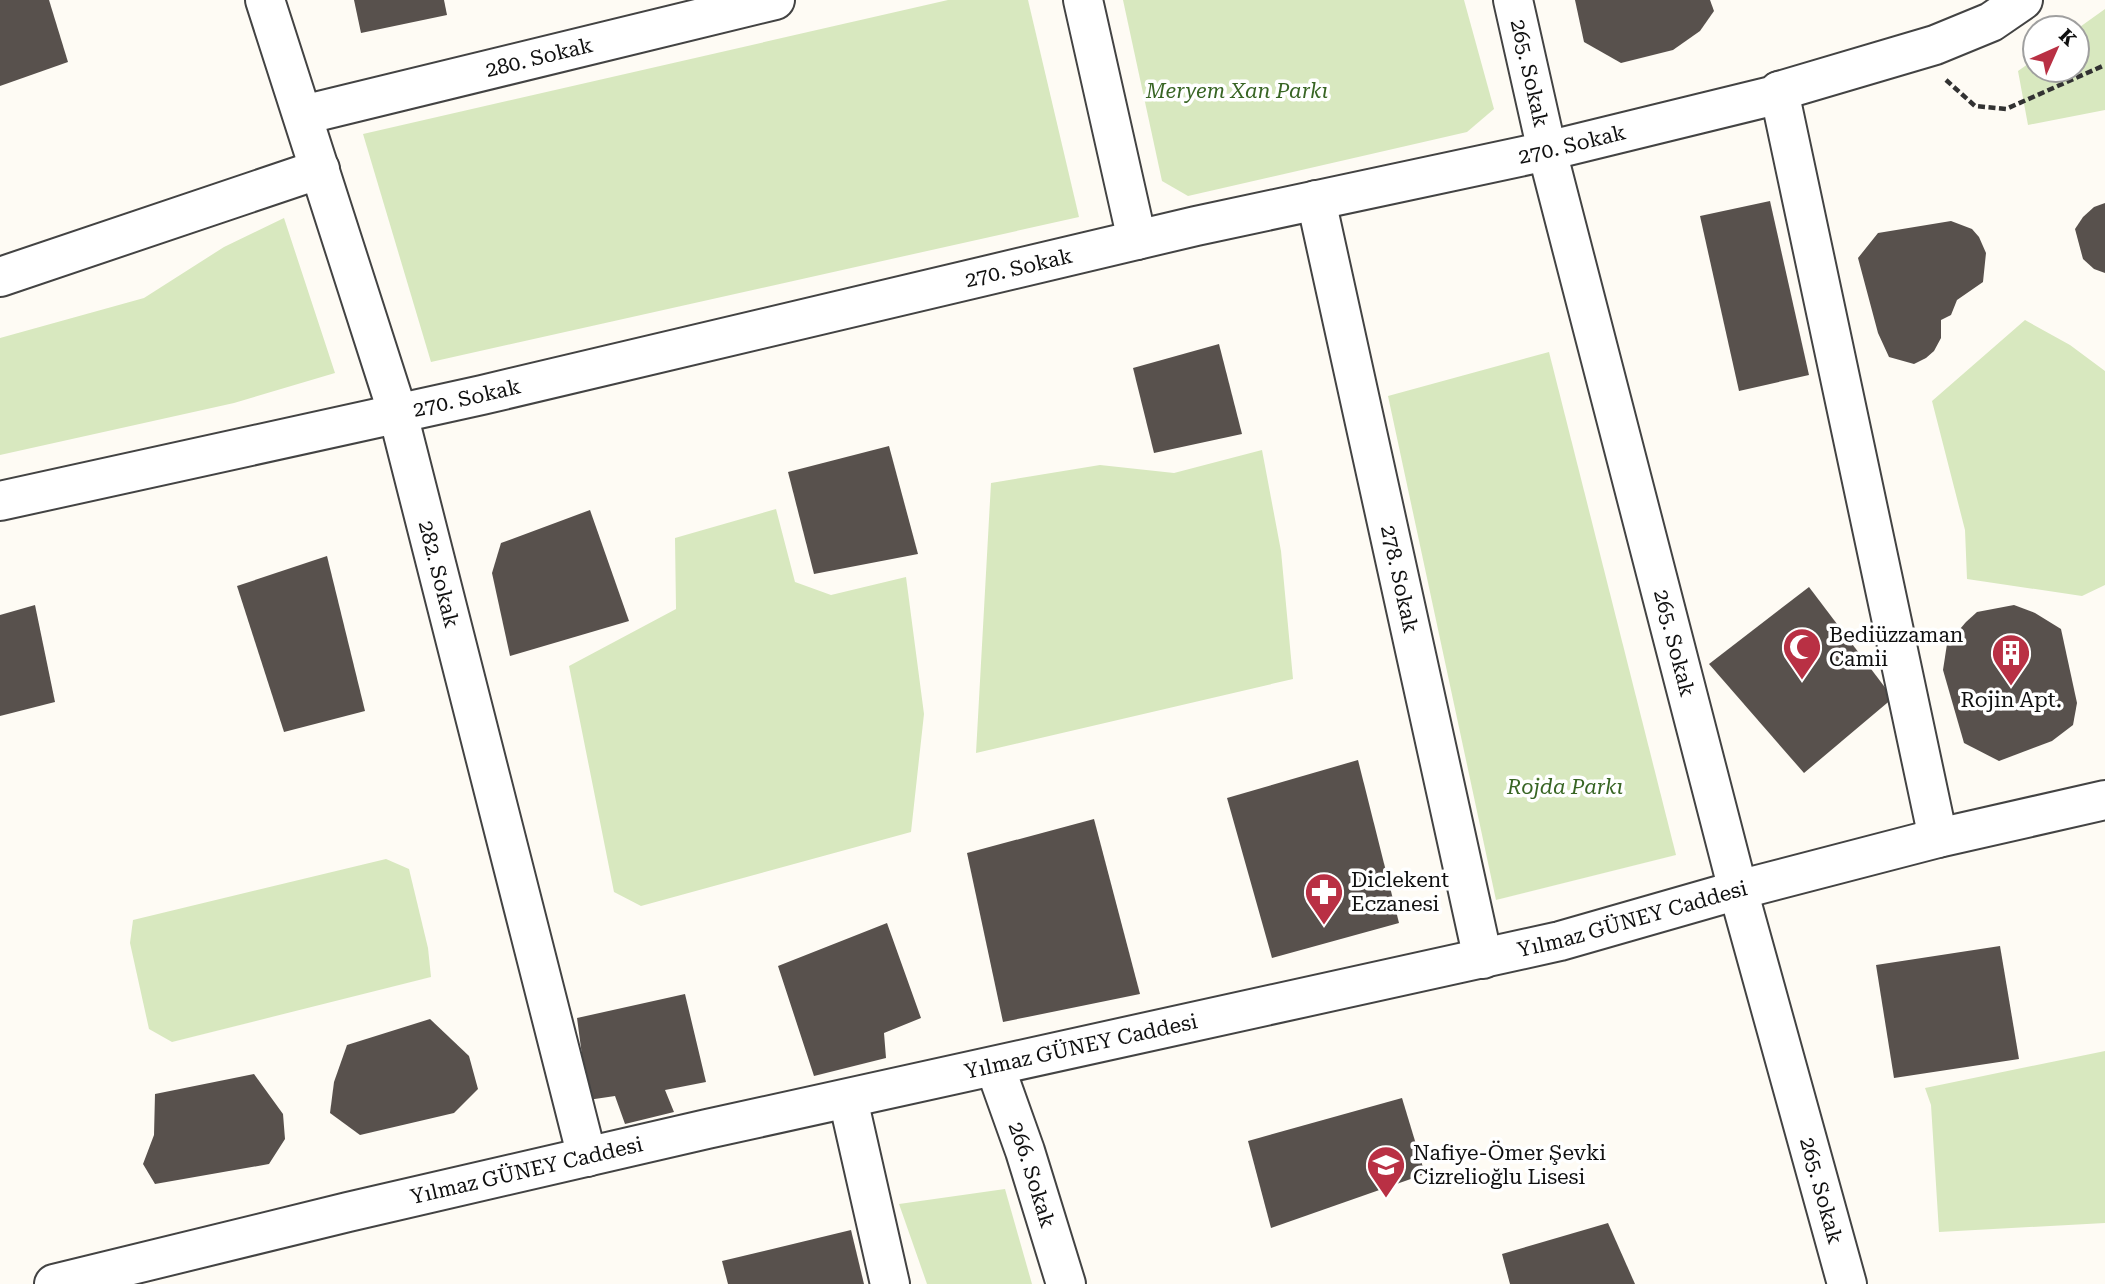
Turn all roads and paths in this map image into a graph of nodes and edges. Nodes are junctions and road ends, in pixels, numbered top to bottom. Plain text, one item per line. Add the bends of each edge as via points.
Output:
1 (265, 0) edge
2 (775, 0) edge
3 (1083, 0) edge
4 (1513, 0) edge
5 (2023, 0) edge
6 (1914, 52) junction
7 (2105, 65) edge
8 (1779, 91) junction
9 (303, 115) junction
10 (1548, 151) junction
11 (320, 169) junction
12 (1315, 200) junction
13 (1138, 240) junction
14 (0, 277) edge
15 (398, 414) junction
16 (0, 501) edge
17 (2105, 800) edge
18 (1938, 838) junction
19 (1738, 890) junction
20 (1483, 959) junction
21 (995, 1067) junction
22 (848, 1099) junction
23 (587, 1157) junction
24 (127, 1275) edge
25 (54, 1284) edge
26 (890, 1284) edge
27 (1066, 1284) edge
28 (1847, 1284) edge

1 - 9 street, 282. Sokak
2 - 9 street, 280. Sokak
3 - 13 street
4 - 10 street, 265. Sokak
5 - 6 street, 270. Sokak via 1991,22
6 - 7 path via 1975,106 2006,109
6 - 8 street, 270. Sokak
8 - 10 street, 270. Sokak via 1776,96
8 - 18 street
9 - 11 street, 282. Sokak
10 - 12 street, 270. Sokak
10 - 19 street, 265. Sokak
11 - 14 street
11 - 15 street, 282. Sokak
12 - 13 street, 270. Sokak
12 - 20 street, 278. Sokak
13 - 15 street, 270. Sokak
15 - 16 street, 270. Sokak
15 - 23 street, 282. Sokak
17 - 18 street, Yılmaz GÜNEY Caddesi
18 - 19 street, Yılmaz GÜNEY Caddesi
19 - 20 street, Yılmaz GÜNEY Caddesi
19 - 28 street, 265. Sokak
20 - 21 street, Yılmaz GÜNEY Caddesi
21 - 22 street, Yılmaz GÜNEY Caddesi
21 - 27 street, 266. Sokak
22 - 23 street, Yılmaz GÜNEY Caddesi
22 - 26 street
23 - 24 street, Yılmaz GÜNEY Caddesi
24 - 25 street, Yılmaz GÜNEY Caddesi

